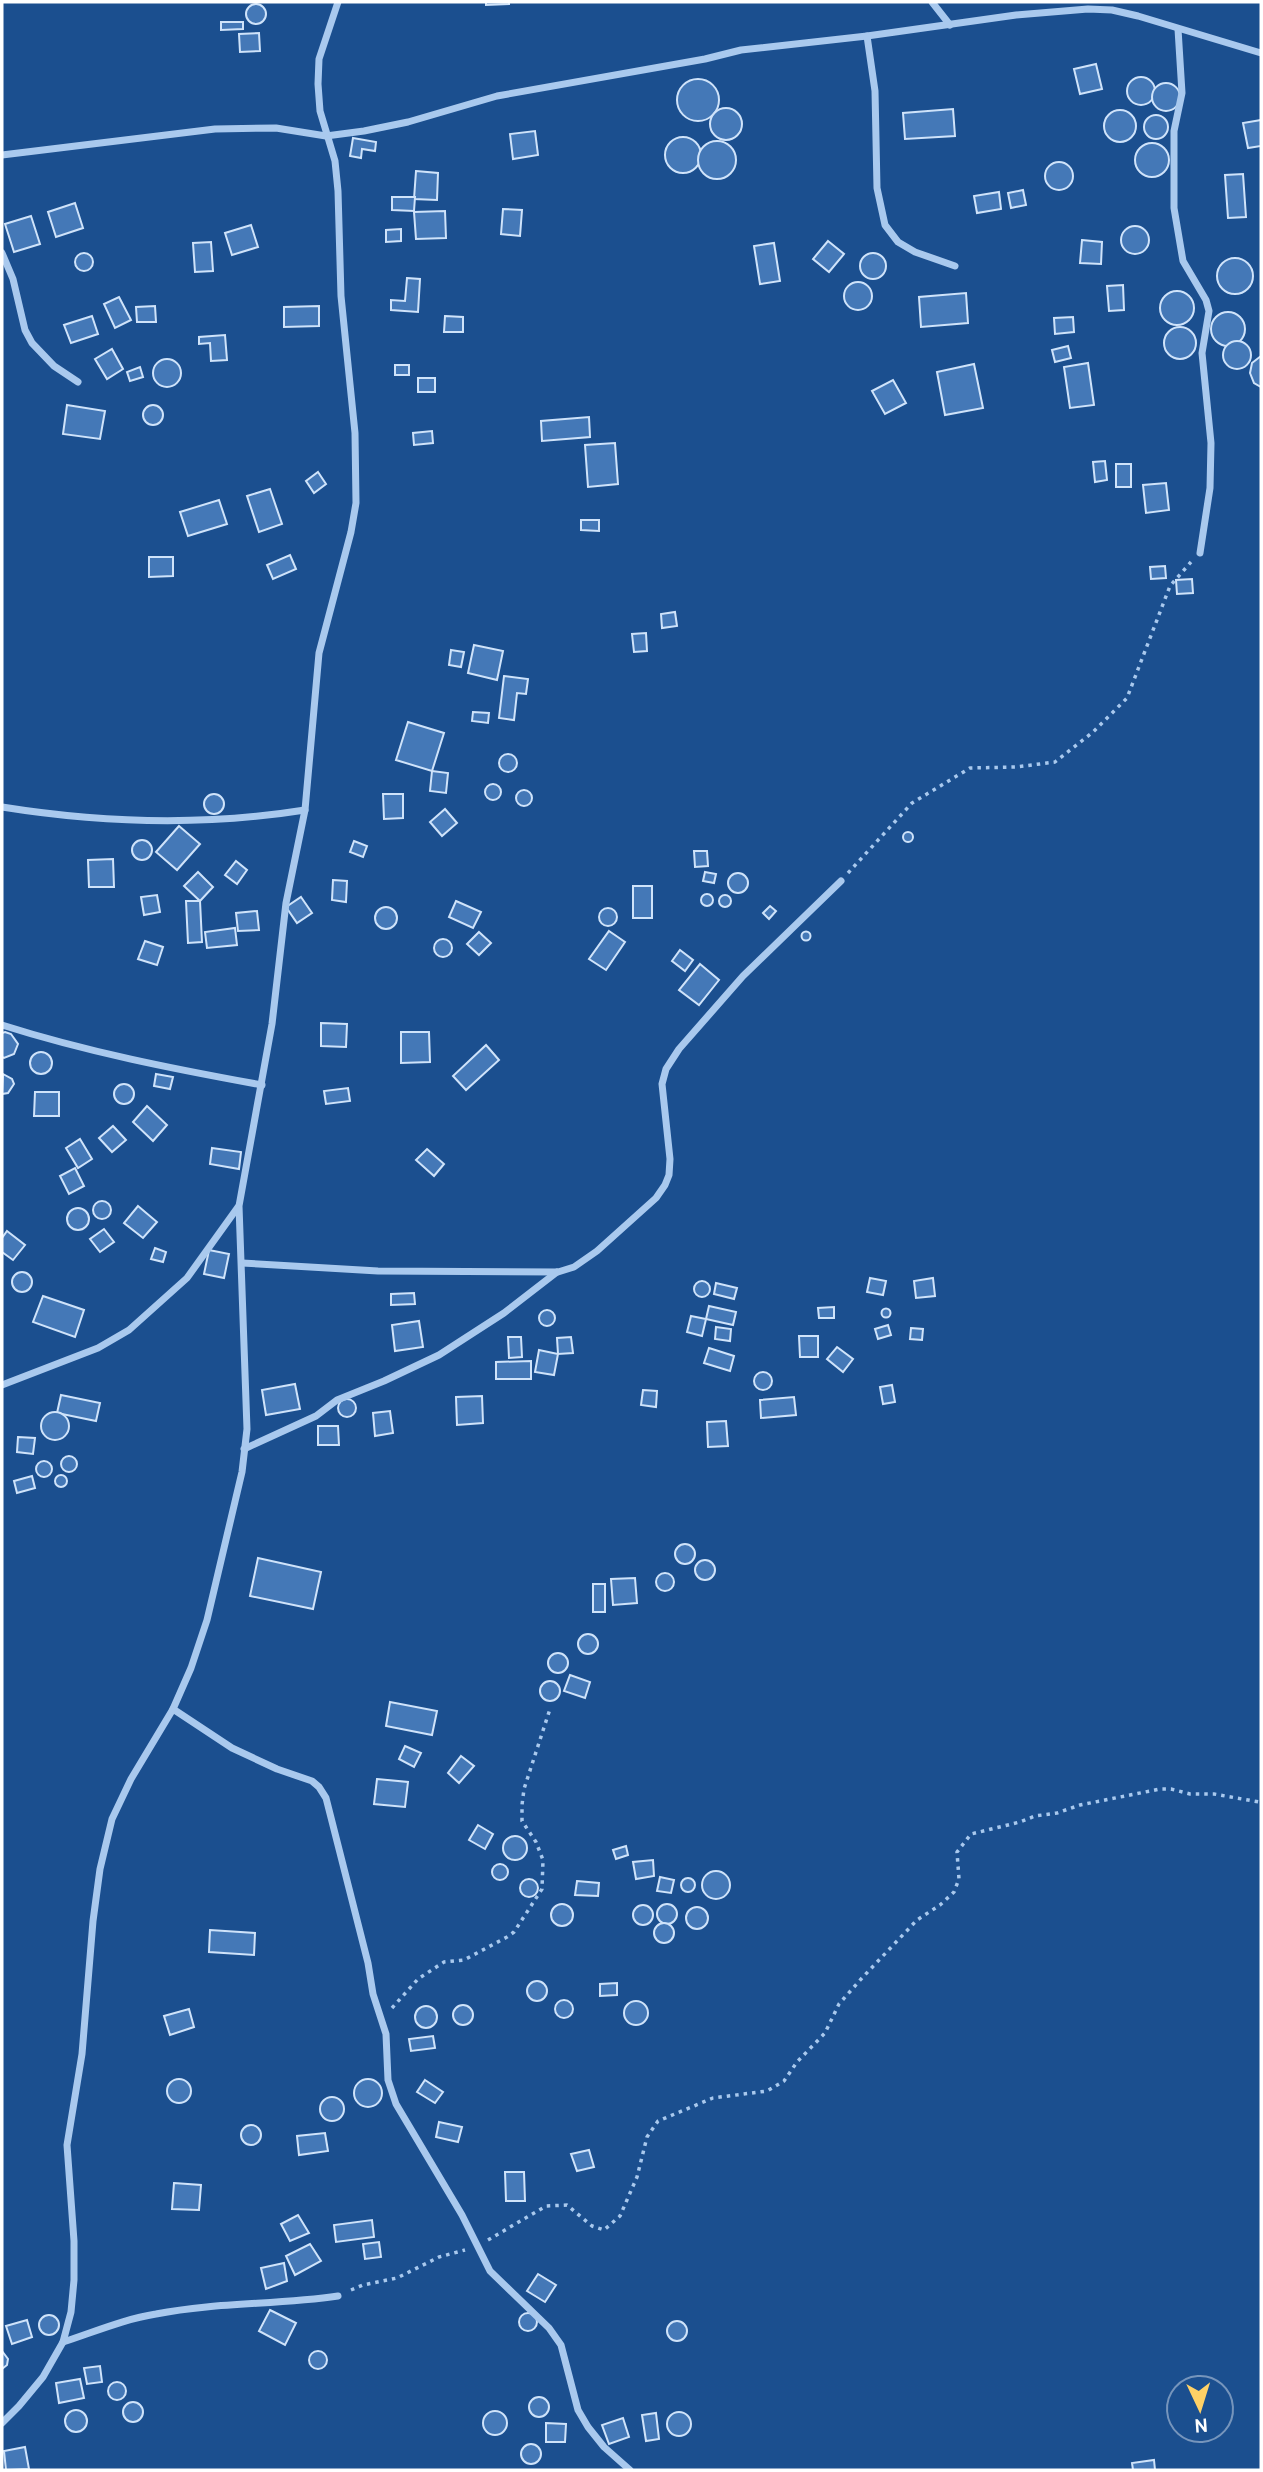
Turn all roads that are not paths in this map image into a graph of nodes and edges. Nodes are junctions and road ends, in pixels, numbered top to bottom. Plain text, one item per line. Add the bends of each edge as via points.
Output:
1 (338, 2) edge
2 (932, 2) edge
3 (950, 25) junction
4 (1178, 29) junction
5 (867, 36) junction
6 (1261, 53) edge
7 (326, 136) junction
8 (2, 155) edge
9 (2, 253) edge
10 (955, 266) dead end
11 (78, 382) dead end
12 (1199, 553) road end
13 (2, 807) edge
14 (306, 810) junction
15 (841, 881) road end
16 (2, 1025) edge
17 (262, 1085) junction
18 (239, 1206) junction
19 (242, 1263) junction
20 (558, 1272) junction
21 (2, 1385) edge
22 (244, 1449) junction
23 (173, 1709) junction
24 (338, 2295) road end
25 (63, 2343) junction
26 (2, 2423) edge
27 (629, 2470) edge

1 - 7 street via 319,59
2 - 3 street
3 - 4 street via 1087,9 1112,10
3 - 5 street
4 - 6 street
4 - 12 street via 1182,93 1174,131 1174,208 1183,261 1209,311 1202,353 1211,443 1210,488
5 - 7 street via 741,50 497,96 408,122
5 - 10 street via 875,91 877,188 884,225 898,243
7 - 8 street via 276,128 225,128
7 - 14 street via 338,191 341,296 357,475 351,532 319,653
9 - 11 street via 32,343
13 - 14 street via 96,819 205,821
14 - 17 street via 285,907
15 - 20 street via 743,976 666,1069 669,1175 656,1198 597,1251
16 - 17 street via 112,1057
17 - 18 street
18 - 19 street
18 - 21 street via 187,1278 129,1330 98,1348
19 - 20 street via 390,1271
19 - 22 street
20 - 22 street via 439,1355 337,1400 316,1416
22 - 23 street via 206,1620
23 - 25 street via 131,1779 113,1819 100,1869 82,2054 67,2145 74,2280
23 - 27 street via 232,1748 319,1787 331,1811 388,2048 391,2093 490,2271 561,2345 578,2410 604,2447
24 - 25 street via 157,2313
25 - 26 street via 43,2377

